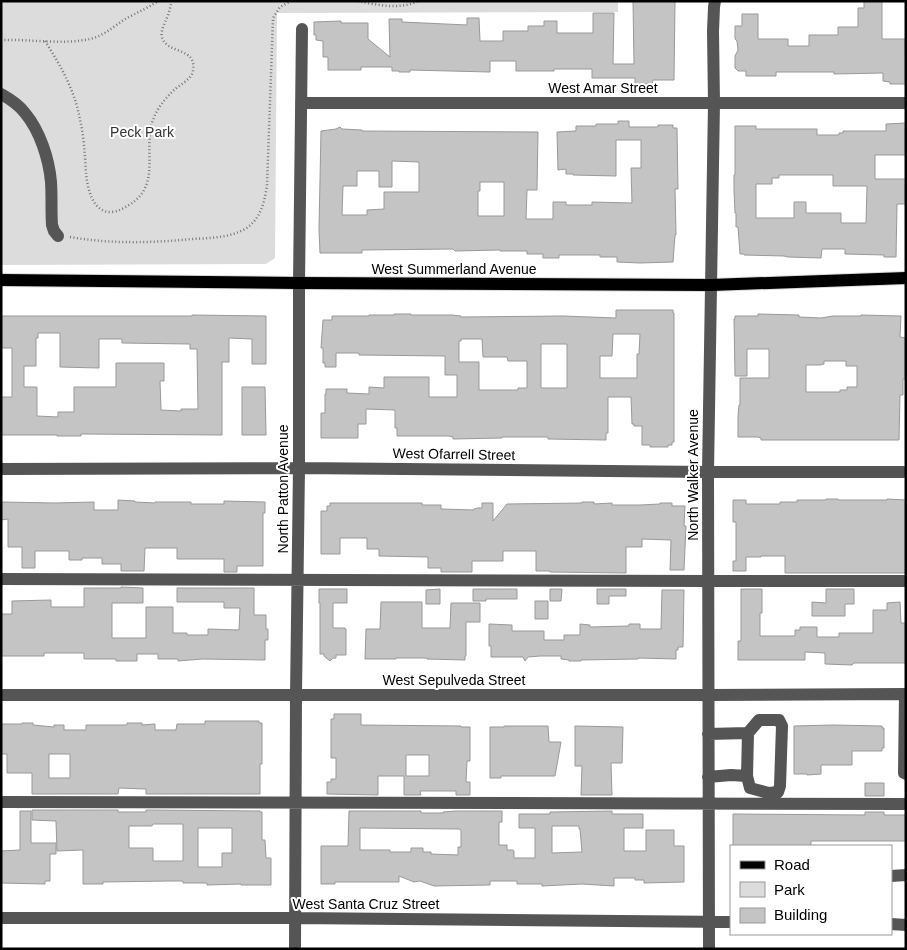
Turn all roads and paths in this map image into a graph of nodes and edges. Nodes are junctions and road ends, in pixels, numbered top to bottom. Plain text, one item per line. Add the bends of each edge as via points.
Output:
1 (158, 1) edge
2 (171, 1) edge
3 (291, 1) edge
4 (358, 1) edge
5 (418, 1) edge
6 (716, 1) edge
7 (302, 29) dead end
8 (1, 40) edge
9 (45, 41) junction
10 (1, 94) edge
11 (301, 103) junction
12 (714, 104) junction
13 (906, 104) edge
14 (58, 236) joint
15 (906, 278) edge
16 (1, 280) edge
17 (299, 283) junction
18 (711, 285) junction
19 (299, 468) junction
20 (1, 470) edge
21 (708, 472) junction
22 (906, 472) edge
23 (1, 579) edge
24 (297, 579) junction
25 (906, 581) edge
26 (708, 582) junction
27 (1, 694) edge
28 (906, 694) edge
29 (296, 696) junction
30 (708, 696) junction
31 (748, 733) junction
32 (708, 734) junction
33 (906, 774) edge
34 (747, 776) junction
35 (708, 777) junction
36 (1, 802) edge
37 (296, 802) junction
38 (708, 804) junction
39 (906, 804) edge
40 (892, 876) edge
41 (906, 876) edge
42 (1, 918) edge
43 (295, 918) junction
44 (709, 922) junction
45 (730, 922) edge
46 (892, 924) edge
47 (906, 924) edge
48 (295, 949) edge
49 (709, 949) edge

1 - 9 path via 92,39
2 - 9 path via 162,37 166,44 192,59 194,69 155,114 150,129 148,182 143,194 120,210 110,213 102,210 90,194 75,97
3 - 14 path via 280,7 273,18 267,186 258,217 246,228 228,236 207,238 109,242
4 - 5 path via 394,6
6 - 12 street, North Walker Avenue
7 - 11 street, North Patton Avenue
8 - 9 path
10 - 14 street via 26,114 42,144 50,175 52,225
11 - 12 street, West Amar Street
11 - 17 street, North Patton Avenue
12 - 13 street, West Amar Street
12 - 18 street, North Walker Avenue
15 - 18 main road, West Summerland Avenue
16 - 17 main road, West Summerland Avenue
17 - 18 main road, West Summerland Avenue
17 - 19 street, North Patton Avenue
18 - 21 street, North Walker Avenue
19 - 20 street, West Ofarrell Street
19 - 21 street, West Ofarrell Street
19 - 24 street, North Patton Avenue
21 - 22 street, West Ofarrell Street
21 - 26 street, North Walker Avenue
23 - 24 street
24 - 26 street
24 - 29 street, North Patton Avenue
25 - 26 street
26 - 30 street, North Walker Avenue
27 - 29 street, West Sepulveda Street
28 - 30 street, West Sepulveda Street
28 - 33 street
29 - 30 street, West Sepulveda Street
29 - 37 street, North Patton Avenue
30 - 32 street, North Walker Avenue
31 - 32 street
31 - 34 street
31 - 34 street via 759,720 779,720 782,726 778,792 750,788
32 - 35 street, North Walker Avenue
34 - 35 street
35 - 38 street, North Walker Avenue
36 - 37 street
37 - 38 street
37 - 43 street, North Patton Avenue
38 - 39 street
38 - 44 street, North Walker Avenue
40 - 41 street
42 - 43 street, West Santa Cruz Street
43 - 44 street, West Santa Cruz Street
43 - 48 street, North Patton Avenue
44 - 45 street, West Santa Cruz Street
44 - 49 street, North Walker Avenue
46 - 47 street

